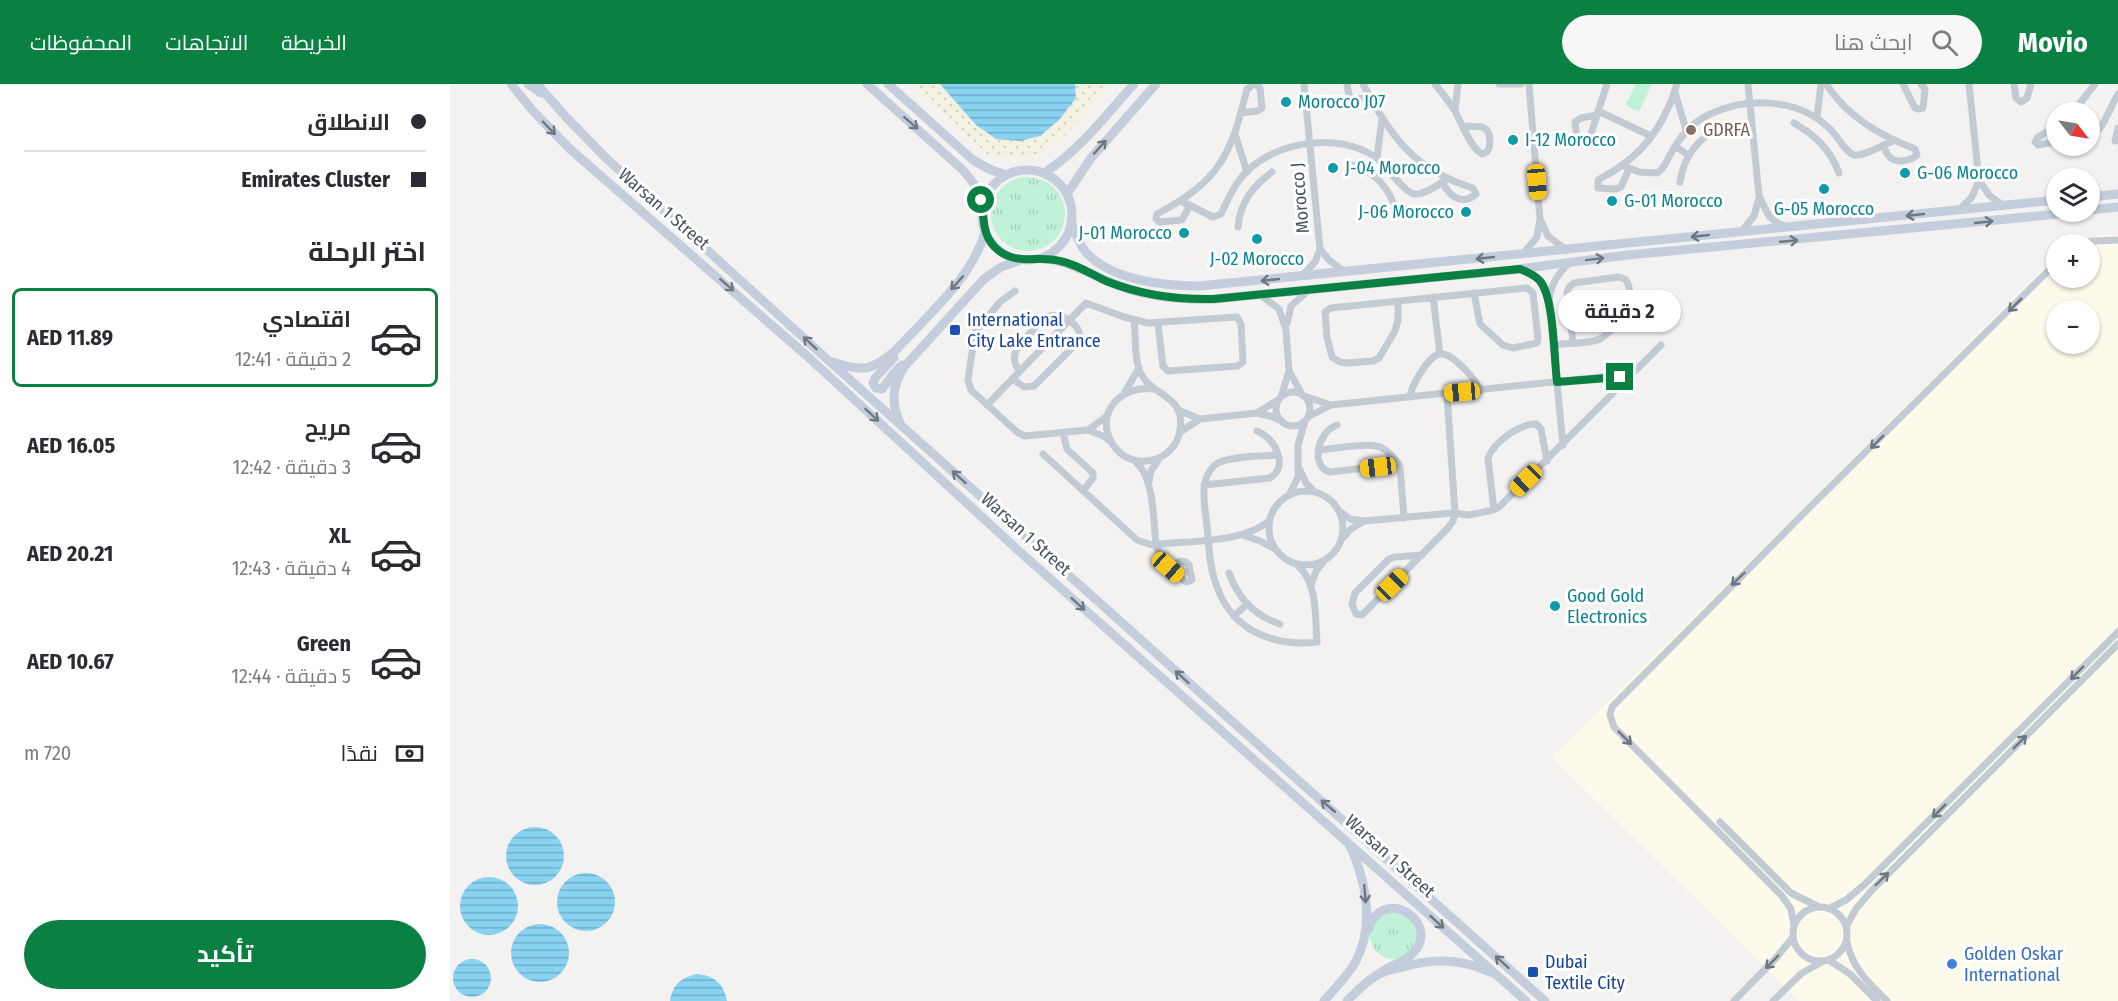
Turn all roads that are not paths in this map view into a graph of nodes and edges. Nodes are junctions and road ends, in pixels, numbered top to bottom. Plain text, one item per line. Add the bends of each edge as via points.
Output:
1 (511, 84) edge
2 (528, 84) edge
3 (537, 84) edge
4 (867, 84) edge
5 (888, 84) edge
6 (1134, 84) edge
7 (1156, 84) edge
8 (1254, 84) edge
9 (1304, 84) edge
10 (1347, 84) edge
11 (1363, 84) edge
12 (1435, 84) edge
13 (1458, 84) edge
14 (1499, 84) edge
15 (1521, 84) edge
16 (1529, 84) edge
17 (1600, 84) edge
18 (1607, 84) edge
19 (1677, 84) edge
20 (1748, 84) edge
21 (1823, 84) edge
22 (1903, 84) edge
23 (1921, 84) edge
24 (1969, 84) edge
25 (2014, 84) edge
26 (2031, 84) edge
27 (2095, 84) edge
28 (1604, 92) junction
29 (1675, 92) junction
30 (2118, 94) edge
31 (546, 96) junction
32 (1371, 98) junction
33 (2081, 102) edge
34 (1750, 104) junction
35 (2115, 105) edge
36 (1455, 110) junction
37 (1241, 113) junction
38 (1817, 117) junction
39 (1382, 118) junction
40 (1794, 123) dead end
41 (1463, 126) junction
42 (2100, 128) edge
43 (2118, 128) edge
44 (1686, 130) junction
45 (1833, 131) junction
46 (2046, 132) edge
47 (1235, 133) junction
48 (1710, 133) dead end
49 (1651, 136) junction
50 (1893, 141) junction
51 (2115, 141) dead end
52 (1821, 142) junction
53 (1311, 144) junction
54 (2046, 144) edge
55 (1883, 145) junction
56 (1675, 146) junction
57 (1689, 156) junction
58 (1377, 158) junction
59 (1353, 165) dead end
60 (1391, 171) junction
61 (1247, 172) junction
62 (1272, 172) dead end
63 (1044, 173) junction
64 (1839, 173) dead end
65 (1006, 175) junction
66 (1979, 180) junction
67 (1381, 182) junction
68 (1680, 182) dead end
69 (1234, 188) junction
70 (1066, 194) junction
71 (2118, 194) edge
72 (1248, 196) junction
73 (1759, 196) junction
74 (2100, 196) edge
75 (1181, 201) junction
76 (2046, 201) edge
77 (1190, 205) junction
78 (2004, 206) junction
79 (2118, 207) edge
80 (982, 208) junction
81 (2100, 209) edge
82 (1396, 210) dead end
83 (1959, 210) junction
84 (2046, 215) edge
85 (1540, 219) junction
86 (1879, 219) junction
87 (1071, 221) junction
88 (1238, 227) dead end
89 (1787, 227) junction
90 (985, 232) junction
91 (1740, 232) junction
92 (1846, 236) junction
93 (2118, 240) edge
94 (2100, 241) edge
95 (1653, 242) junction
96 (1320, 249) junction
97 (1566, 250) junction
98 (1523, 254) junction
99 (1628, 255) junction
100 (1042, 258) junction
101 (1021, 260) junction
102 (1569, 263) junction
103 (1520, 269) junction
104 (1346, 272) junction
105 (2046, 273) edge
106 (1302, 277) junction
107 (1308, 290) junction
108 (1015, 291) dead end
109 (1474, 293) junction
110 (1259, 294) junction
111 (1433, 297) junction
112 (1398, 301) junction
113 (1549, 301) junction
114 (1069, 320) junction
115 (1134, 320) junction
116 (1158, 324) junction
117 (1286, 330) junction
118 (910, 334) junction
119 (1573, 343) junction
120 (1553, 345) junction
121 (1661, 345) dead end
122 (1440, 354) junction
123 (913, 358) junction
124 (828, 360) junction
125 (1139, 368) junction
126 (1020, 371) junction
127 (1289, 371) junction
128 (1013, 379) junction
129 (1628, 379) junction
130 (1557, 382) junction
131 (1153, 389) junction
132 (1480, 391) junction
133 (1124, 393) junction
134 (1447, 394) junction
135 (1303, 395) junction
136 (1410, 397) junction
137 (1280, 398) junction
138 (987, 405) junction
139 (1331, 405) junction
140 (1178, 410) junction
141 (1257, 413) junction
142 (1108, 415) junction
143 (1200, 419) junction
144 (1307, 419) junction
145 (1284, 423) junction
146 (900, 424) junction
147 (1337, 425) dead end
148 (1088, 430) junction
149 (1257, 431) dead end
150 (1180, 432) junction
151 (1063, 433) junction
152 (1111, 442) junction
153 (1298, 445) junction
154 (1563, 445) junction
155 (1319, 450) junction
156 (1043, 454) dead end
157 (1278, 455) junction
158 (1160, 458) junction
159 (1134, 461) junction
160 (1546, 461) junction
161 (1399, 464) junction
162 (1300, 470) junction
163 (1149, 481) junction
164 (1204, 485) junction
165 (1083, 491) junction
166 (1316, 492) junction
167 (1289, 495) junction
168 (1338, 510) junction
169 (1494, 510) junction
170 (1455, 513) junction
171 (1404, 518) junction
172 (1270, 520) junction
173 (1364, 521) junction
174 (1242, 536) junction
175 (1208, 539) junction
176 (1341, 540) junction
177 (1156, 544) junction
178 (1276, 549) junction
179 (1422, 555) junction
180 (1324, 560) junction
181 (1296, 564) junction
182 (1168, 567) dead end
183 (1229, 573) dead end
184 (1311, 585) junction
185 (1247, 604) junction
186 (1234, 616) junction
187 (1280, 624) dead end
188 (2118, 632) edge
189 (2118, 644) edge
190 (1720, 822) dead end
191 (1346, 839) junction
192 (1861, 888) junction
193 (1868, 894) junction
194 (1817, 906) junction
195 (1830, 908) junction
196 (1847, 925) junction
197 (1794, 926) junction
198 (1793, 937) junction
199 (1847, 941) junction
200 (1357, 959) junction
201 (1826, 961) junction
202 (1377, 975) junction
203 (1501, 979) junction
204 (1324, 1001) edge
205 (1347, 1001) edge
206 (1526, 1001) edge
207 (1545, 1001) edge
208 (1734, 1001) edge
209 (1773, 1001) edge
210 (1877, 1001) edge
211 (1887, 1001) edge

1 -> 191 street, Warsan 1 Street via 570,149
2 - 31 street
3 - 31 street, Warsan 1 Street
4 -> 80 street via 964,171 978,192
5 - 65 street via 973,160
6 - 63 street via 1067,157
70 -> 7 street via 1091,158
8 - 37 street via 1248,89
8 - 37 street via 1260,88 1262,108
9 - 53 street, Morocco J
10 - 32 street via 1351,99
11 - 32 street
12 - 36 street
13 - 36 street
14 - 15 street
16 - 85 street
17 - 28 street
18 - 28 street
19 - 29 street
20 - 34 street
21 - 38 street
21 - 50 street via 1858,119
22 - 23 street via 1919,110 1925,104
24 - 66 street
25 - 26 street via 2016,98 2021,102 2027,98
27 - 33 street
28 - 49 street via 1598,113
29 - 44 street
29 - 49 street
30 - 35 street
124 -> 31 street, Warsan 1 Street via 629,179
32 - 39 street
34 - 38 street via 1780,104
34 - 44 street via 1711,114
34 - 73 street
35 - 42 street
36 - 41 street
37 - 47 street
38 - 45 street
39 - 58 street
39 - 60 street, Morocco J via 1397,139 1445,181 1412,194
40 - 52 street
41 - 41 street via 1477,151 1487,152 1487,129
43 - 51 street
44 - 56 street
45 - 52 street
45 - 55 street via 1854,154 1861,155
46 - 54 street via 2035,142
47 - 61 street
47 - 75 street via 1214,172
48 - 57 street
49 - 56 street via 1626,167 1657,173 1664,168
50 - 55 street
50 - 55 street via 1915,149 1916,157 1893,160
52 - 64 street
53 - 58 street, Morocco J via 1345,144
53 - 61 street, Morocco J via 1280,151
53 - 96 street, Morocco J
56 - 57 street
57 - 68 street
58 - 60 street, Morocco J
59 - 67 street
60 - 67 street
61 - 69 street, Morocco J
62 - 72 street
63 - 65 street via 1025,170
63 - 70 street
65 - 80 street via 992,187
66 - 78 street via 1989,195
66 - 83 street via 1972,197
67 - 82 street
69 - 72 street
69 - 77 street, Morocco J via 1217,217
70 - 87 street
71 - 74 street
72 - 88 street
73 - 89 street via 1769,216
73 - 91 street via 1754,216
75 - 77 street, Morocco J
75 - 77 street via 1157,214 1157,220 1182,220
76 - 78 street
78 - 83 street
79 - 81 street
80 - 90 street
83 -> 86 street
92 -> 84 street
85 - 97 street via 1548,236
85 - 98 street via 1537,237
86 - 89 street
86 - 92 street via 1845,227
87 - 100 street via 1064,241
106 -> 87 street via 1199,286 1151,282 1096,261 1080,243
89 - 91 street
90 - 101 street via 996,249
90 -> 118 street via 970,266
91 -> 95 street
99 -> 92 street
93 - 94 street
95 - 97 street
95 - 99 street via 1653,248
96 - 104 street, Morocco J
96 - 106 street, Morocco J
97 - 98 street
98 -> 104 street
102 -> 99 street
100 - 101 street
100 - 110 street via 1066,262 1118,286 1158,296 1198,299
101 - 123 street via 984,279
102 - 103 street
102 - 113 street via 1554,279
103 - 107 street
103 - 113 street via 1539,279
104 - 106 street
105 -> 197 street via 1612,707 1614,727 1782,896 1791,909
107 - 110 street
107 - 117 street via 1291,306
108 - 138 street via 995,306 973,336 968,384
109 - 109 street via 1532,290 1537,343 1513,348 1503,345 1480,324
109 - 111 street
110 - 117 street via 1279,309
111 - 112 street
111 - 122 street
112 - 112 street via 1395,331 1378,358 1346,363 1332,357 1325,322 1328,309
113 - 120 street
114 - 115 street via 1088,303
114 - 126 street
114 - 126 street via 1055,316 1043,319 1014,353
114 - 128 street via 1080,332 1076,344 1035,386 1024,387
115 - 116 street
115 - 125 street
116 - 116 street via 1237,317 1241,324 1243,362 1238,366 1168,371 1163,366
117 - 127 street
118 - 123 street via 875,378 874,386 882,388 897,369
118 - 124 street via 872,367 855,369
119 - 119 street via 1599,339 1619,320 1628,302 1629,286 1625,279 1574,283 1569,287
119 - 120 street
120 - 130 street
121 - 129 street
122 - 132 street via 1470,373
122 - 136 street via 1416,380
123 - 146 street via 894,391 893,404
124 - 146 street, Warsan 1 Street
125 - 131 street
125 - 133 street
126 - 128 street
127 - 135 street
127 - 137 street
128 - 138 street
129 - 130 street via 1611,376
129 - 154 street
130 - 132 street
130 - 154 street
131 - 133 street
131 - 140 street via 1168,396
132 - 134 street
133 - 142 street
134 - 136 street
134 - 170 street
135 - 137 street via 1294,392
135 - 139 street
135 - 144 street via 1310,408
136 - 139 street
137 - 141 street
137 - 145 street via 1276,410
138 - 151 street via 1024,436
139 - 144 street
140 - 143 street
140 - 150 street
141 - 143 street
141 - 145 street
142 - 148 street
142 - 152 street
143 - 150 street
144 - 145 street via 1296,425
144 - 153 street
145 - 153 street
207 -> 146 street, Warsan 1 Street
147 - 155 street via 1323,434
148 - 151 street
148 - 152 street
149 - 157 street via 1273,442
150 - 158 street via 1171,450
151 - 165 street via 1067,449 1093,473
152 - 159 street
153 - 162 street
154 - 160 street
155 - 161 street via 1375,446
155 - 161 street via 1321,466 1328,472
156 - 165 street
157 - 164 street via 1221,461
157 - 164 street via 1278,471 1270,478
158 - 159 street
158 - 163 street
159 - 163 street
160 - 169 street
160 - 169 street via 1541,429 1536,424 1519,429 1500,443 1488,458
161 - 171 street
162 - 166 street
162 - 167 street
163 - 177 street
164 - 175 street
165 - 177 street via 1137,540
166 - 167 street
166 - 168 street
167 - 172 street via 1277,505
168 - 173 street via 1350,519
168 - 176 street via 1343,525
169 - 170 street
170 - 171 street
170 - 179 street via 1448,528
171 - 173 street
172 - 174 street
172 - 178 street via 1270,535
173 - 176 street
174 - 175 street
174 - 178 street
175 - 177 street
175 - 186 street via 1216,586
176 - 180 street
177 - 182 street
178 - 181 street
179 - 179 street via 1389,559 1355,593 1352,604 1356,614 1362,615
180 - 181 street
180 - 184 street
181 - 184 street
183 - 185 street
184 - 186 street via 1317,642 1270,639
185 - 186 street
185 - 187 street via 1261,616
188 -> 192 street
193 -> 189 street
190 - 194 street via 1791,893
191 -> 200 street via 1360,868 1366,899 1365,928
191 -> 203 street, Warsan 1 Street
192 - 193 street
192 - 195 street
193 - 196 street
194 - 195 street
194 - 197 street via 1800,915
195 - 196 street
196 - 199 street
197 - 198 street
198 - 201 street via 1803,955
198 -> 208 street
199 - 201 street via 1840,953
199 - 211 street via 1858,970
200 - 202 street via 1375,917 1388,909 1409,913 1419,925 1418,947
200 - 204 street
201 - 209 street via 1802,973
201 - 210 street via 1850,974
202 - 203 street via 1444,960 1471,965
202 - 205 street
203 - 206 street, Warsan 1 Street

